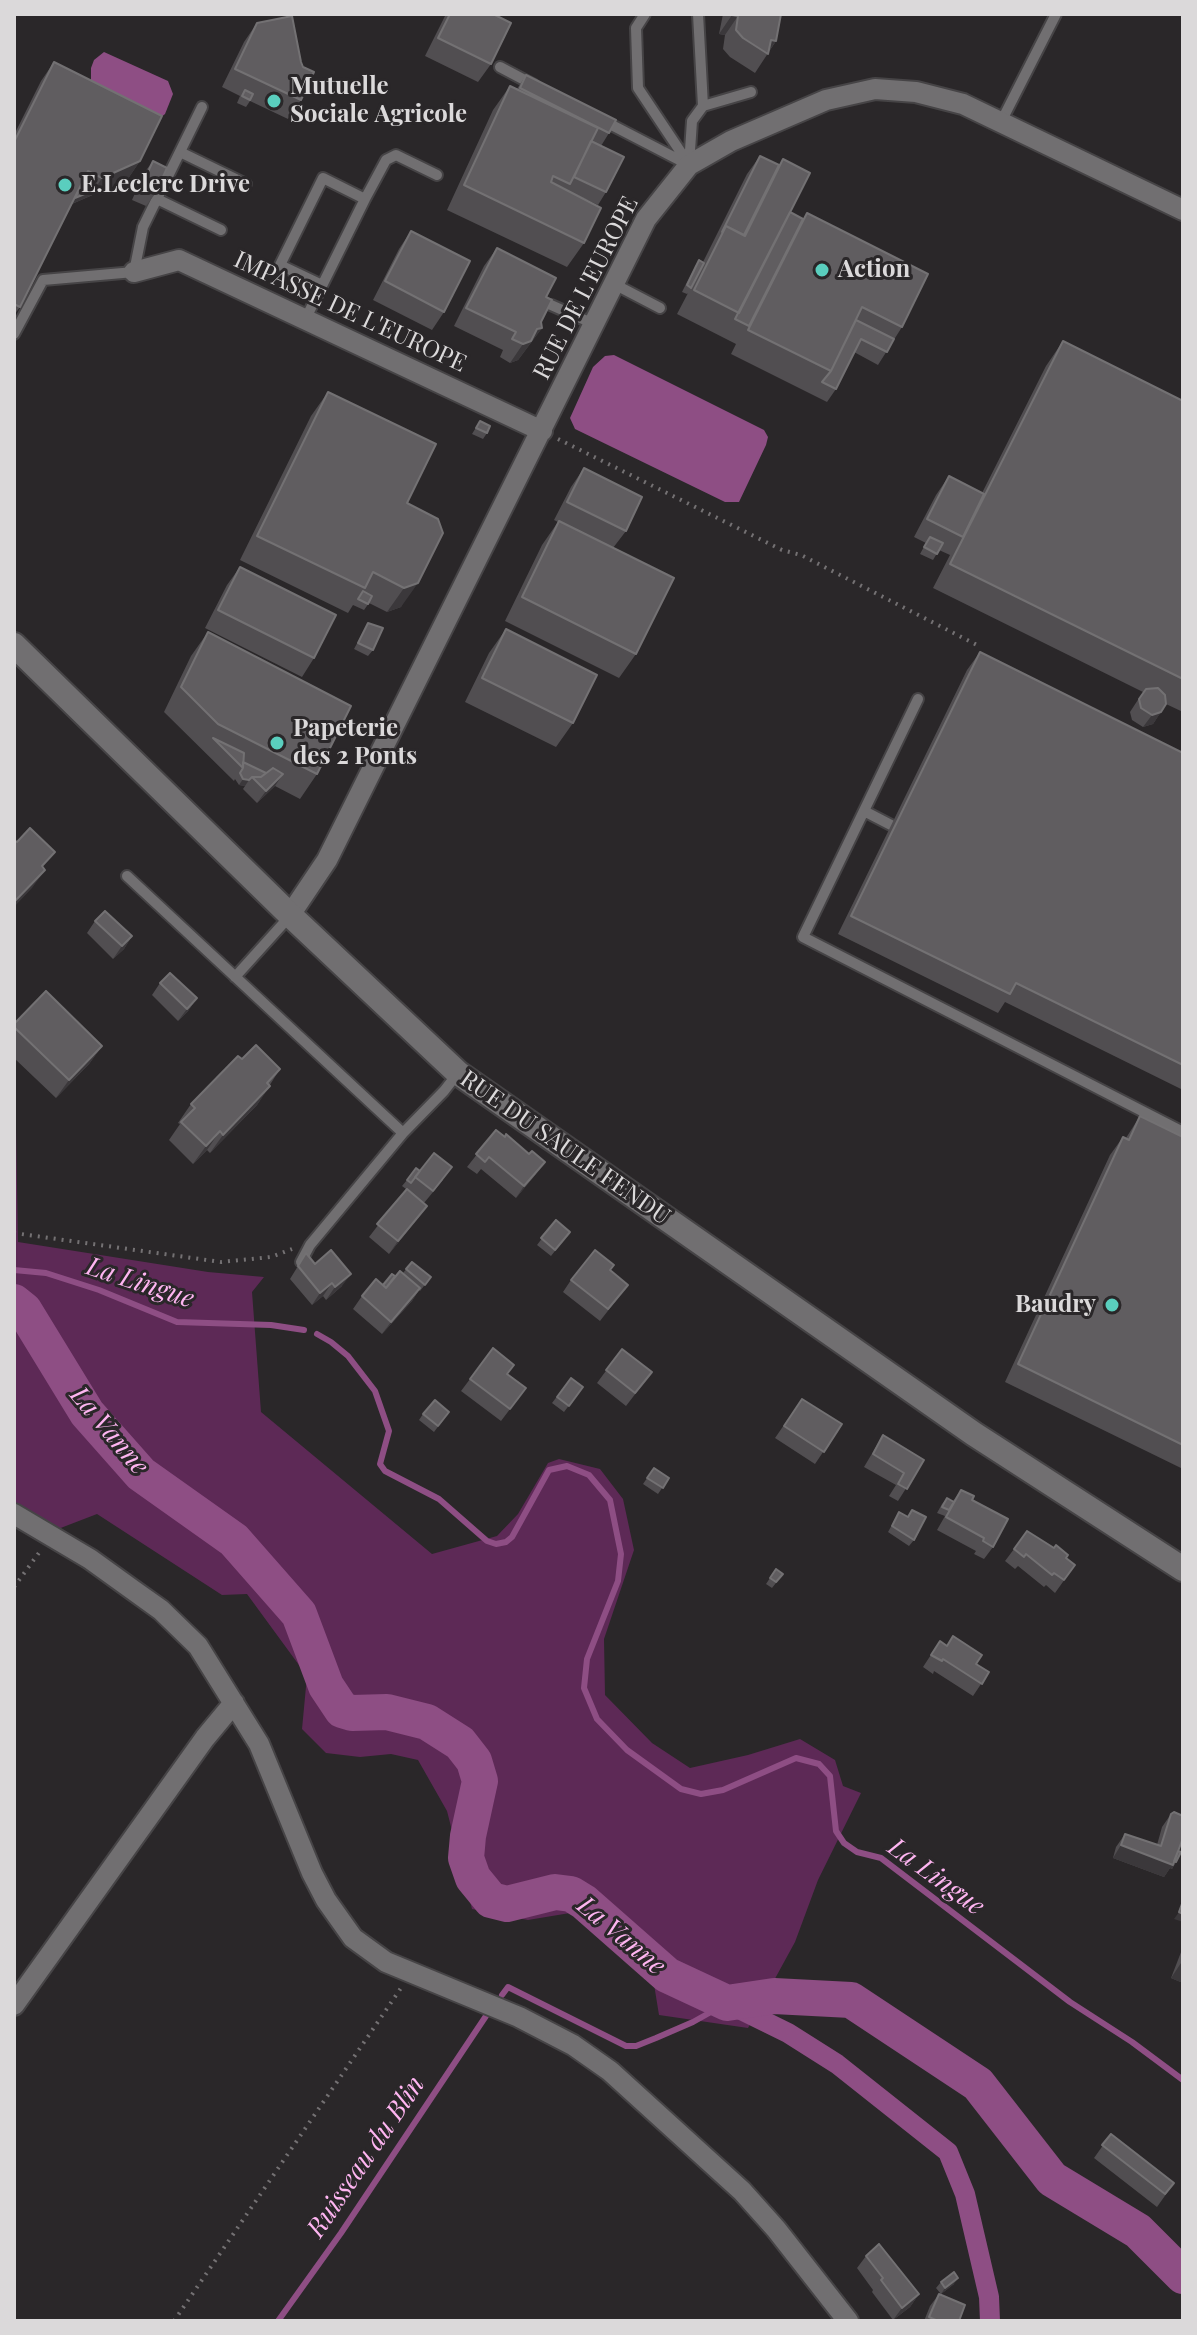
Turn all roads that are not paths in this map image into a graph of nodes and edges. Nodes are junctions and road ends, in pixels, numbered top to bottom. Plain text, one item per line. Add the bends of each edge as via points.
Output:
1 (645, 14) edge
2 (698, 14) edge
3 (1056, 14) edge
4 (500, 67) edge
5 (541, 88) edge
6 (751, 92) dead end
7 (703, 106) junction
8 (202, 107) dead end
9 (595, 116) edge
10 (1001, 122) junction
11 (180, 152) junction
12 (689, 165) junction
13 (437, 175) dead end
14 (246, 184) dead end
15 (157, 199) junction
16 (365, 199) junction
17 (1183, 210) edge
18 (221, 230) dead end
19 (134, 272) junction
20 (614, 284) junction
21 (322, 285) junction
22 (551, 305) edge
23 (660, 308) dead end
24 (305, 320) junction
25 (594, 324) junction
26 (14, 334) edge
27 (542, 431) junction
28 (14, 645) edge
29 (918, 699) dead end
30 (864, 811) junction
31 (891, 825) dead end
32 (127, 876) dead end
33 (290, 915) junction
34 (235, 977) junction
35 (458, 1073) junction
36 (1183, 1132) edge
37 (403, 1133) junction
38 (301, 1262) edge
39 (14, 1514) edge
40 (1183, 1569) edge
41 (234, 1703) junction
42 (14, 2005) edge
43 (848, 2321) edge

1 - 12 lane via 636,28 638,88
2 - 7 lane
3 - 10 lane
4 - 5 lane
6 - 7 lane
7 - 12 lane via 692,121
8 - 11 lane
9 - 12 lane
10 - 12 street, RUE DE L'EUROPE via 963,104 875,89 826,100
10 - 17 street, RUE DE L'EUROPE
11 - 14 lane
11 - 15 lane
12 - 20 street, RUE DE L'EUROPE via 646,219
13 - 16 lane via 396,155 386,160
15 - 18 lane
15 - 19 lane via 143,227
16 - 21 lane
16 - 21 lane via 323,178 280,265
19 - 24 street, IMPASSE DE L'EUROPE via 179,260
19 - 26 lane via 43,280
20 - 23 lane
20 - 25 street, RUE DE L'EUROPE
21 - 24 lane
22 - 25 lane
24 - 27 street, IMPASSE DE L'EUROPE
25 - 27 street, RUE DE L'EUROPE
27 - 33 street, RUE DE L'EUROPE via 327,860
28 - 33 street, RUE DU SAULE FENDU
29 - 30 lane
30 - 31 lane
30 - 36 lane via 803,937
32 - 34 lane
33 - 34 lane
33 - 35 street, RUE DU SAULE FENDU
34 - 37 lane
35 - 37 lane
35 - 40 street, RUE DU SAULE FENDU via 974,1434
37 - 38 lane
39 - 41 street via 161,1610 211,1662
41 - 42 street
41 - 43 street via 259,1744 312,1873 344,1928 374,1955 519,2017 610,2071 742,2191

